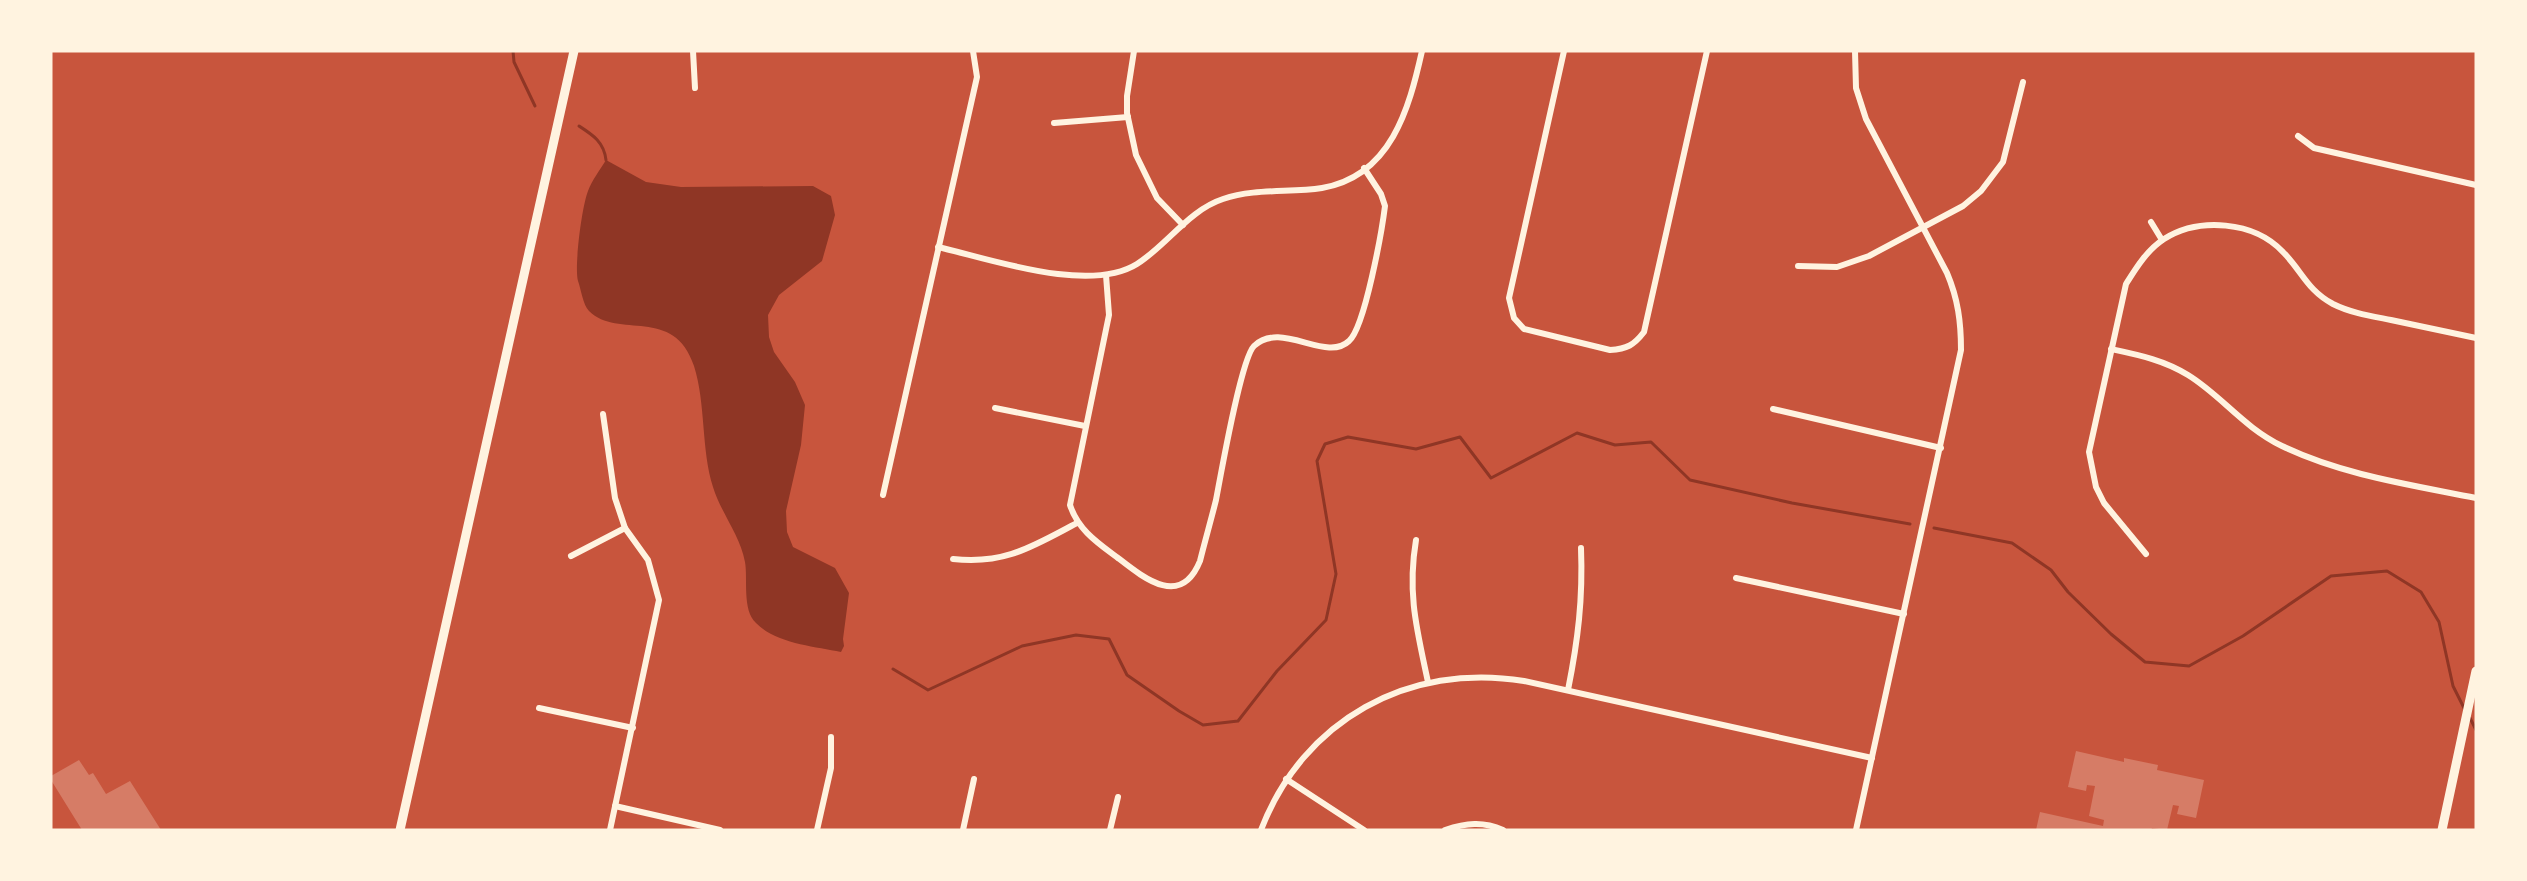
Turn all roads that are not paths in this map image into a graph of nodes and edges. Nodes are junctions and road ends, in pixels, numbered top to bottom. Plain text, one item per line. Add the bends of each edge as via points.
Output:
1 (574, 51) edge
2 (693, 51) edge
3 (973, 51) edge
4 (1134, 51) edge
5 (1422, 51) edge
6 (1564, 51) edge
7 (1707, 51) edge
8 (1855, 51) edge
9 (2023, 82) dead end
10 (694, 88) dead end
11 (1128, 117) junction
12 (1054, 123) dead end
13 (2298, 136) dead end
14 (1364, 168) junction
15 (2476, 185) edge
16 (2151, 222) dead end
17 (1183, 225) junction
18 (1922, 227) junction
19 (2162, 240) junction
20 (938, 247) junction
21 (1798, 266) dead end
22 (1106, 275) junction
23 (2476, 338) edge
24 (2111, 349) junction
25 (995, 408) dead end
26 (1773, 409) dead end
27 (603, 414) dead end
28 (1085, 426) junction
29 (1941, 448) junction
30 (883, 495) dead end
31 (2476, 498) edge
32 (1077, 523) junction
33 (625, 528) junction
34 (1416, 540) dead end
35 (1581, 548) dead end
36 (2146, 554) dead end
37 (572, 556) dead end
38 (953, 559) dead end
39 (1736, 578) dead end
40 (1904, 614) junction
41 (2475, 674) edge
42 (1428, 682) junction
43 (1568, 690) junction
44 (538, 708) dead end
45 (633, 728) junction
46 (831, 737) dead end
47 (1872, 758) junction
48 (974, 779) dead end
49 (1286, 779) junction
50 (1118, 797) dead end
51 (615, 806) junction
52 (400, 830) edge
53 (610, 830) edge
54 (720, 830) edge
55 (817, 830) edge
56 (963, 830) edge
57 (1110, 830) edge
58 (1261, 830) edge
59 (1364, 830) edge
60 (1445, 830) edge
61 (1503, 830) edge
62 (1857, 830) edge
63 (2442, 830) edge

1 - 52 main road
2 - 10 street
3 - 20 street via 976,77
4 - 11 street via 1126,96
5 - 14 street via 1400,127 1378,158
6 - 7 street via 1509,298 1514,318 1524,329 1610,350 1635,344 1644,332
8 - 18 street via 1856,88 1866,118
9 - 18 street via 2002,162 1993,177 1963,206
11 - 12 street
11 - 17 street via 1136,155 1157,198
13 - 15 street via 2314,148
14 - 17 street via 1351,178 1323,187 1223,198 1204,207
14 - 32 street via 1384,206 1362,315 1350,341 1339,347 1278,336 1252,347 1195,573 1174,586 1153,583
16 - 19 street
17 - 22 street via 1136,265
18 - 21 street via 1844,265
18 - 29 street via 1953,288 1961,321 1961,350
19 - 23 street via 2213,224 2250,231 2284,252 2317,295 2336,305
19 - 24 street via 2138,264 2126,284
20 - 22 street via 1051,273
20 - 30 street
22 - 28 street via 1109,315
24 - 31 street via 2157,359 2189,375 2254,430 2281,446 2346,470
24 - 36 street via 2092,434 2091,468 2104,503
25 - 28 street
26 - 29 street
27 - 33 street via 615,498
28 - 32 street via 1070,505
29 - 40 street
32 - 38 street via 1008,557
33 - 37 street
33 - 45 street via 648,560 659,600
34 - 42 street via 1411,597
35 - 43 street via 1578,640
39 - 40 street
40 - 47 street
41 - 63 main road
42 - 43 street via 1502,677
42 - 49 street via 1392,694 1337,725
43 - 47 street
44 - 45 street
45 - 51 street
46 - 55 street via 831,768
47 - 62 street
48 - 56 street
49 - 58 street
49 - 59 street
50 - 57 street
51 - 53 street
51 - 54 street
60 - 61 street via 1484,823

